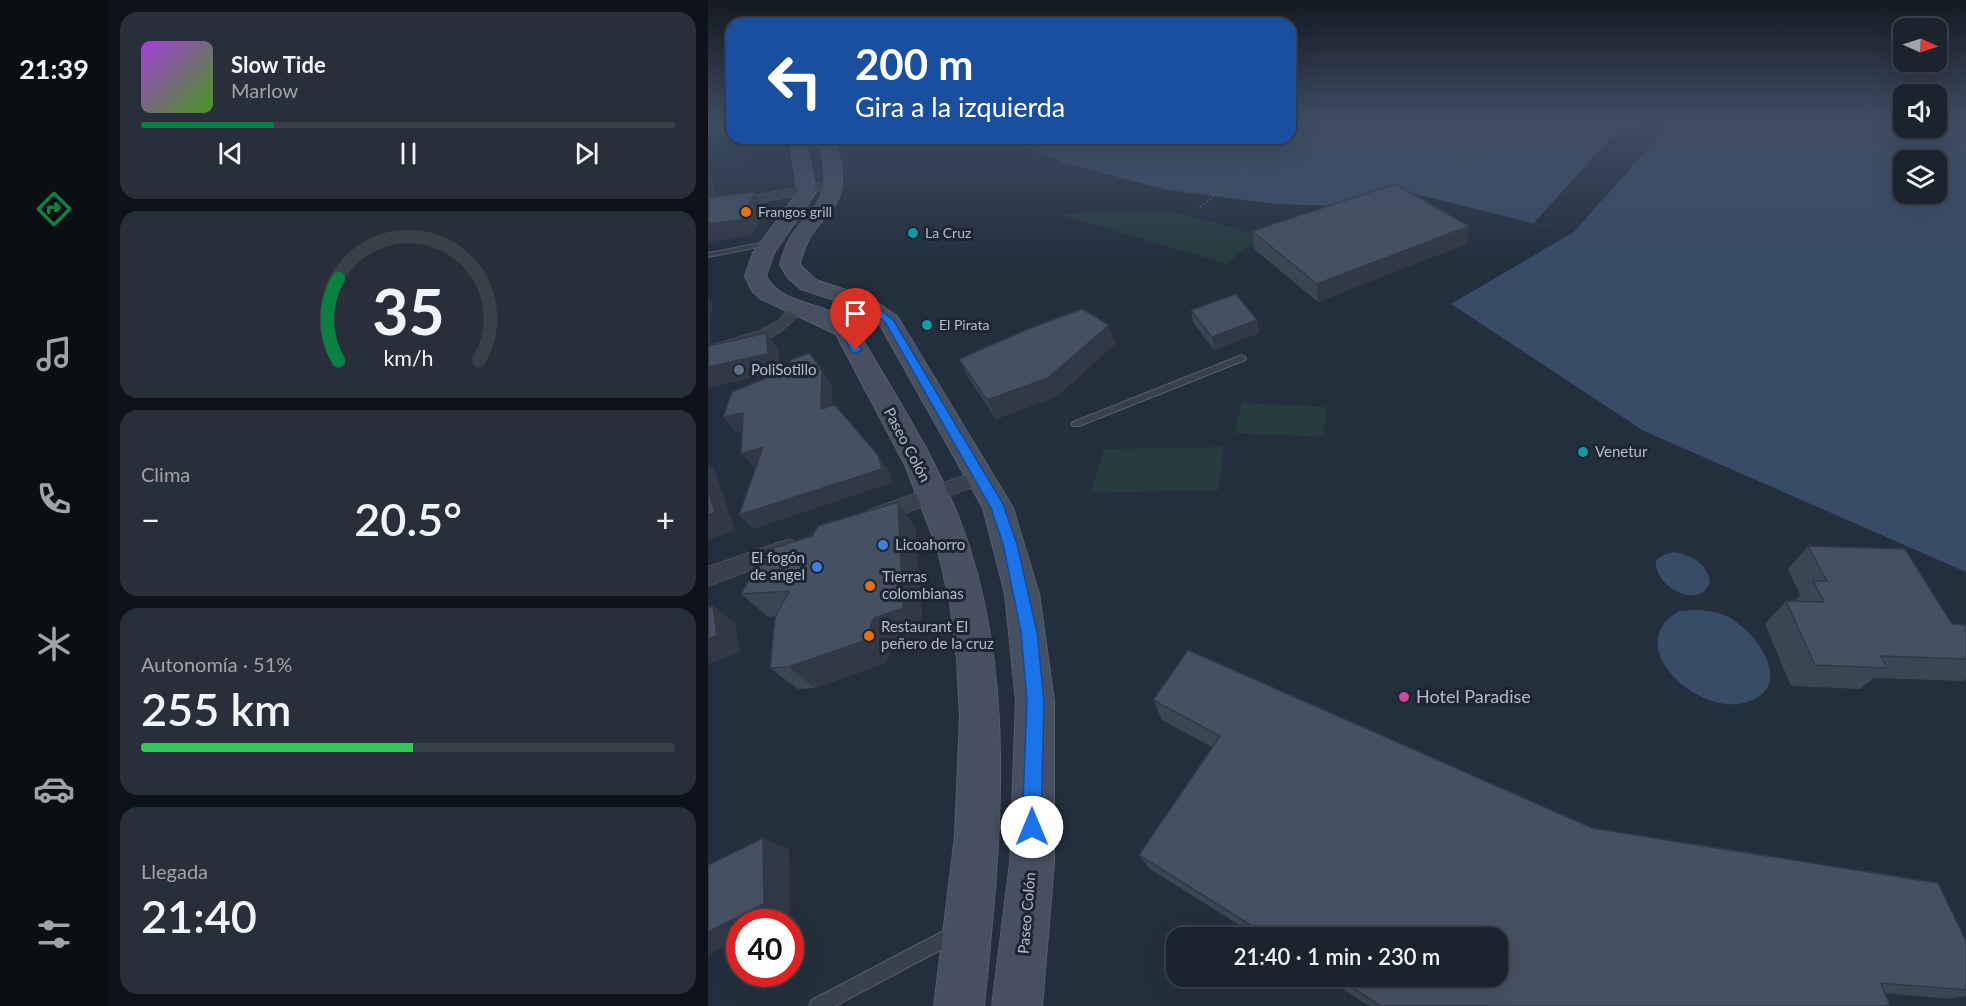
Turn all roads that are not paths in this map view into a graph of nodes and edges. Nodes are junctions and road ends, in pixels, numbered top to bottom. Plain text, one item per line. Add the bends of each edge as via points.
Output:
1 (810, 165) edge
2 (833, 165) edge
3 (821, 187) junction
4 (708, 209) edge
5 (767, 244) junction
6 (708, 255) edge
7 (796, 308) junction
8 (877, 310) junction
9 (838, 325) junction
10 (708, 351) edge
11 (1242, 358) dead end
12 (1076, 424) dead end
13 (979, 477) junction
14 (934, 496) junction
15 (859, 523) edge
16 (805, 542) edge
17 (708, 577) edge
18 (969, 925) junction
19 (818, 1006) edge
20 (958, 1006) edge
21 (1017, 1006) edge

1 - 3 street
2 - 3 street via 835,171
3 - 4 street
3 - 5 street
3 - 8 street, Paseo Colón via 826,206 792,248 790,265 811,286 853,298
5 - 6 lane
5 - 7 street via 757,265 757,283 774,298
7 - 9 street
7 - 10 street via 785,323 765,334
8 - 9 street
8 - 13 street, Paseo Colón via 889,321
9 - 14 street, Paseo Colón via 845,330
11 - 12 lane
13 - 14 street
13 - 21 street, Paseo Colón via 998,508 1010,544 1029,632 1035,701 1032,863
14 - 15 street
14 - 18 street, Paseo Colón via 954,551 970,626 975,673 979,739 975,876
16 - 17 street
18 - 19 lane
18 - 20 street, Paseo Colón

